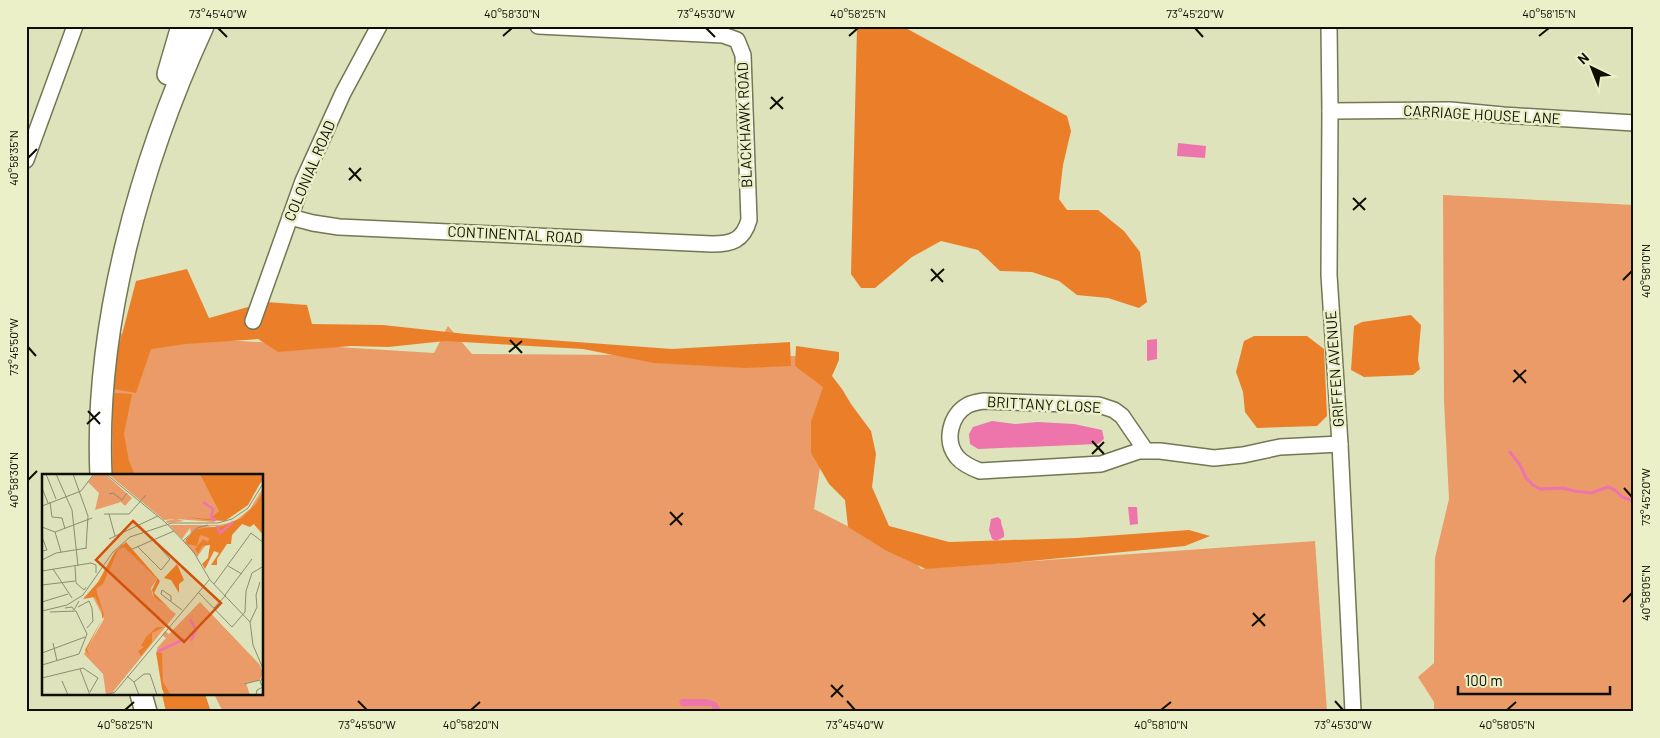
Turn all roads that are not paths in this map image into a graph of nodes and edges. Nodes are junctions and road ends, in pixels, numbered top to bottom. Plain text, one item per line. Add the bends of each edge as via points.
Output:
1 (75, 26) edge
2 (182, 26) edge
3 (189, 26) edge
4 (203, 26) edge
5 (379, 26) edge
6 (538, 26) edge
7 (1329, 26) edge
8 (168, 74) junction
9 (1330, 111) junction
10 (1634, 123) edge
11 (26, 160) edge
12 (290, 217) junction
13 (739, 238) joint
14 (253, 321) dead end
15 (1340, 444) junction
16 (1146, 451) junction
17 (88, 474) edge
18 (101, 474) edge
19 (129, 696) edge
20 (142, 696) edge
21 (133, 712) edge
22 (146, 712) edge
23 (1353, 712) edge

1 - 11 street
2 - 8 highway
3 - 8 highway
4 - 18 highway via 154,152 127,243 102,389
5 - 12 street, COLONIAL ROAD via 343,93
6 - 13 street, BLACKHAWK ROAD via 723,35 737,40 743,63 748,220
7 - 9 street, GRIFFEN AVENUE
8 - 17 highway via 126,199 104,292 90,385
9 - 10 street, CARRIAGE HOUSE LANE via 1450,110
9 - 15 street, GRIFFEN AVENUE via 1329,275
12 - 13 street, CONTINENTAL ROAD via 339,227 722,244
12 - 14 street, COLONIAL ROAD
15 - 16 street, BRITTANY CLOSE via 1280,447 1214,458
15 - 23 street, GRIFFEN AVENUE
16 - 16 street, BRITTANY CLOSE via 1101,464 980,471 956,456 950,444 950,430 967,405 983,401 1099,405 1122,416
19 - 21 highway
20 - 22 highway

